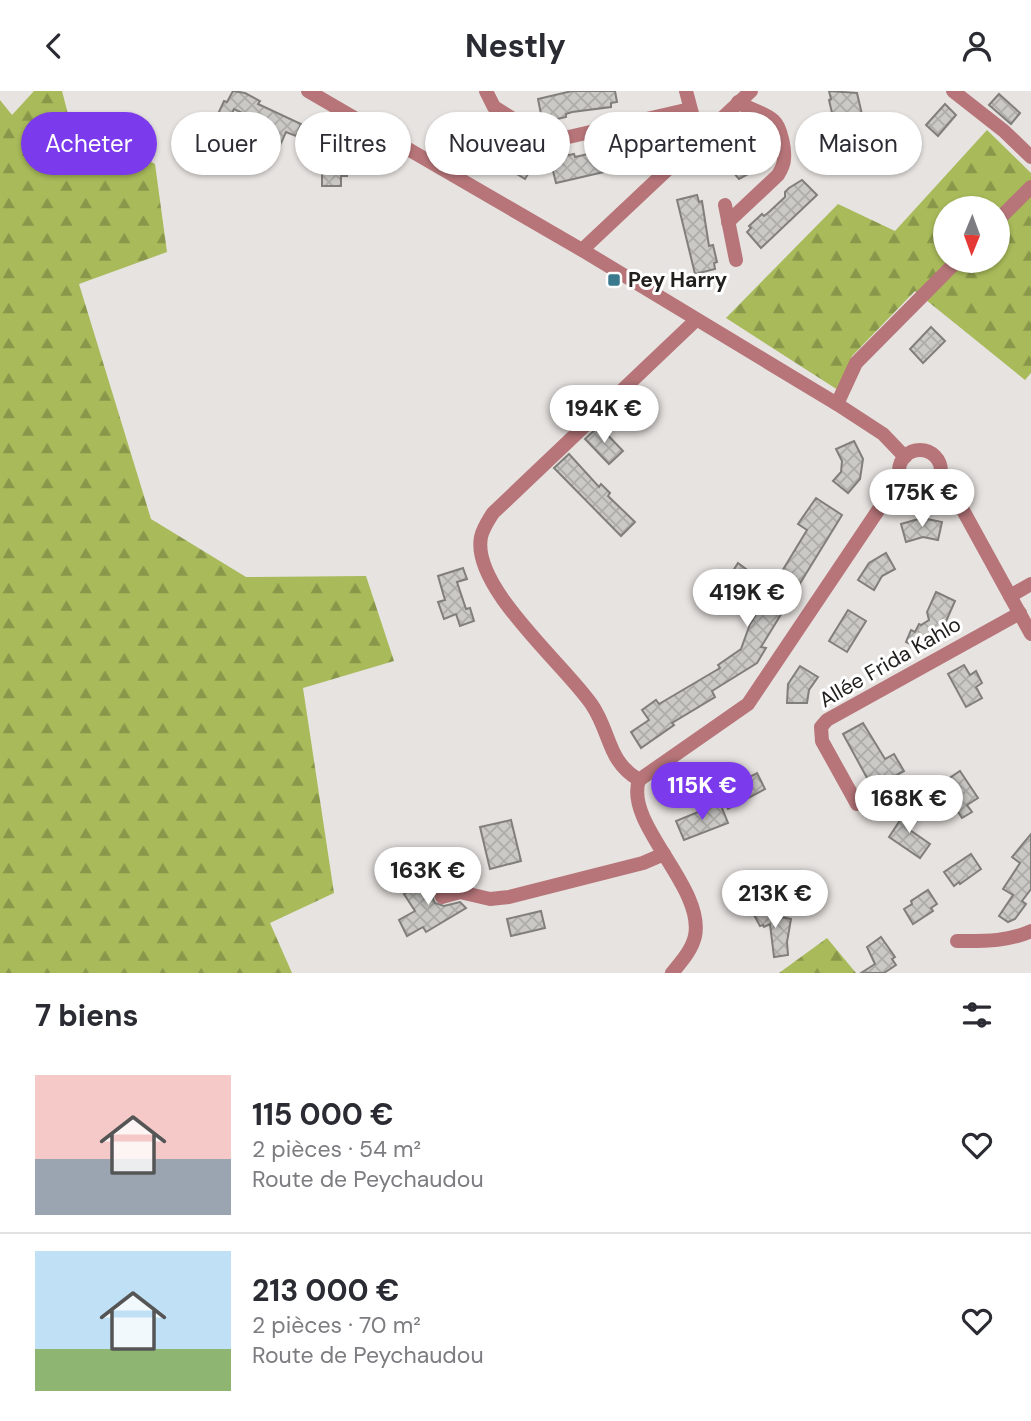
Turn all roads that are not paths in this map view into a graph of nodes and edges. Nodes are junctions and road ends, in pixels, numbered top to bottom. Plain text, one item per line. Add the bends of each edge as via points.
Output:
1 (308, 91) edge
2 (486, 91) edge
3 (686, 91) edge
4 (751, 91) edge
5 (953, 91) edge
6 (738, 102) junction
7 (690, 109) junction
8 (691, 112) edge
9 (728, 112) edge
10 (1031, 157) edge
11 (661, 175) edge
12 (1031, 187) edge
13 (725, 205) dead end
14 (1010, 208) edge
15 (728, 222) junction
16 (582, 250) junction
17 (736, 260) dead end
18 (945, 273) edge
19 (696, 320) junction
20 (837, 404) junction
21 (905, 457) junction
22 (938, 483) junction
23 (903, 484) junction
24 (1031, 584) edge
25 (1010, 596) junction
26 (1020, 613) junction
27 (1031, 634) edge
28 (639, 780) junction
29 (857, 804) dead end
30 (664, 854) junction
31 (442, 897) dead end
32 (1031, 931) edge
33 (957, 941) dead end
34 (672, 973) edge

1 - 16 street
2 - 7 street via 494,107 549,140
3 - 7 street
4 - 6 street
5 - 10 street
6 - 9 street
6 - 15 street via 777,124 785,157 778,175
7 - 8 street
11 - 16 street
12 - 14 street
13 - 15 street
15 - 17 street
16 - 19 street
18 - 20 street via 856,362
19 - 20 street
19 - 28 street via 493,513 484,527 480,549 494,583 519,621 592,706 619,765
20 - 21 street via 883,434
21 - 22 street via 917,450 931,453 940,463
21 - 23 street via 900,467
22 - 23 street via 924,493
22 - 25 street via 959,503
23 - 28 street via 883,503 748,704
24 - 25 street
25 - 26 street
26 - 27 street
26 - 29 street, Allée Frida Kahlo via 821,727 822,741
28 - 30 street via 640,809
30 - 31 street via 509,897 491,899 460,892
30 - 34 street via 696,926 691,947
32 - 33 street via 1017,938

